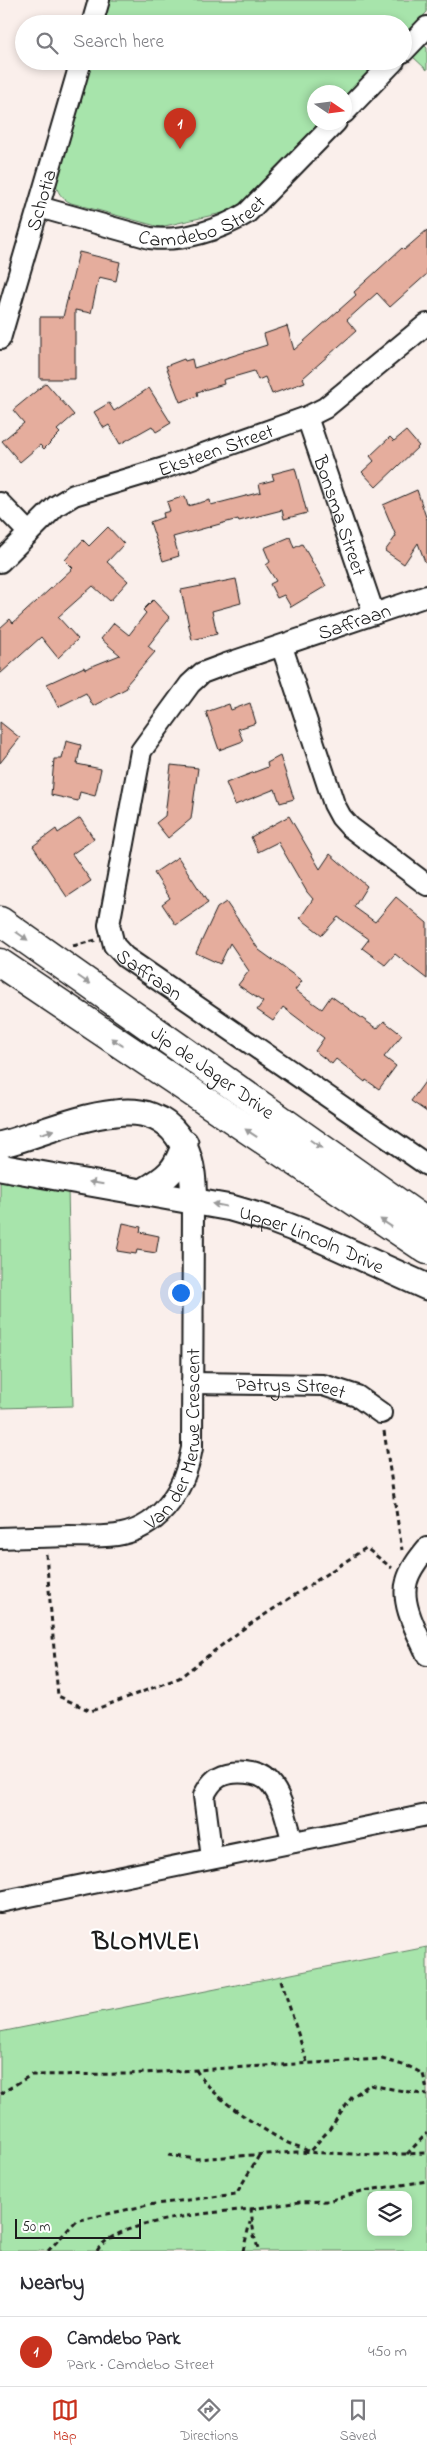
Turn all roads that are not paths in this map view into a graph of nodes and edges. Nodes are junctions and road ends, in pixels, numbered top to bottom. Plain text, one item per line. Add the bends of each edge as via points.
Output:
1 (99, 0) edge
2 (95, 15) edge
3 (427, 27) edge
4 (412, 43) edge
5 (78, 70) edge
6 (385, 70) edge
7 (352, 105) edge
8 (328, 130) edge
9 (39, 207) junction
10 (427, 324) edge
11 (0, 339) edge
12 (308, 417) junction
13 (0, 503) edge
14 (29, 533) junction
15 (0, 562) edge
16 (427, 596) edge
17 (374, 614) junction
18 (282, 647) junction
19 (427, 885) edge
20 (0, 921) edge
21 (0, 963) edge
22 (184, 1143) junction
23 (0, 1145) edge
24 (427, 1165) edge
25 (0, 1167) edge
26 (144, 1192) junction
27 (193, 1201) junction
28 (427, 1223) edge
29 (427, 1250) edge
30 (427, 1287) edge
31 (192, 1383) junction
32 (381, 1413) road end
33 (0, 1538) edge
34 (427, 1548) edge
35 (420, 1616) edge
36 (427, 1655) edge
37 (427, 1815) edge
38 (293, 1842) junction
39 (212, 1858) junction
40 (0, 1902) edge

1 - 2 street
3 - 4 street
5 - 9 street, Schotia
6 - 7 street
8 - 9 street, Camdebo Street via 247,213 233,222 182,238 150,238
9 - 11 street, Schotia
10 - 12 street, Eksteen Street via 338,399
12 - 14 street, Eksteen Street via 74,496 56,506
12 - 17 street, Bonsma Street
13 - 14 street
14 - 15 street, Eksteen Street
16 - 17 street, Saffraan
17 - 18 street, Saffraan
18 - 19 street via 341,817
18 - 24 street, Saffraan via 202,673 190,684 145,745 138,760 110,912 111,935 114,945 125,957
20 -> 28 main road, Jip de Jager Drive
29 -> 21 main road, Jip de Jager Drive
23 -> 22 street via 95,1117 125,1112 137,1112 157,1119 173,1129
22 - 26 street via 172,1172
22 - 27 street via 194,1185
26 -> 25 street, Upper Lincoln Drive
26 - 27 street, Upper Lincoln Drive
30 -> 27 street, Upper Lincoln Drive via 272,1220
27 - 31 street, Van der Merwe Crescent
31 - 32 street, Patrys Street via 324,1385 357,1396
31 - 33 street, Van der Merwe Crescent via 190,1462 180,1488 164,1510 142,1527 122,1534
34 - 35 street via 407,1579 405,1591
35 - 36 street
37 - 38 street
38 - 39 street
38 - 39 street via 270,1782 243,1773 229,1774 217,1778 204,1796
39 - 40 street

